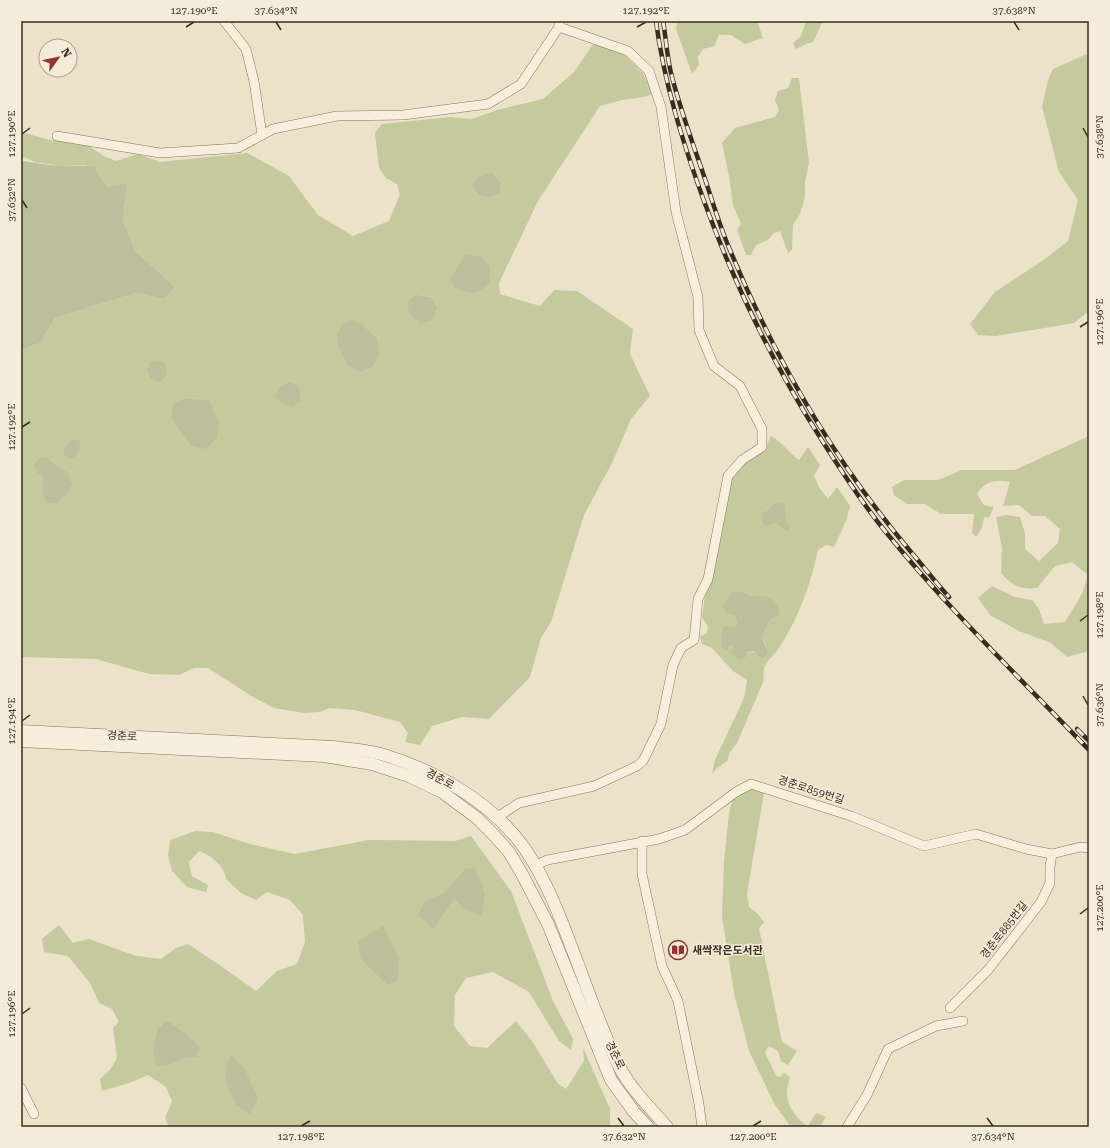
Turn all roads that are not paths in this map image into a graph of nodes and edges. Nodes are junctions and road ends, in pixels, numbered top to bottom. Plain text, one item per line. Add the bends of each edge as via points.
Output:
1 (224, 21) edge
2 (559, 24) edge
3 (262, 135) junction
4 (57, 136) dead end
5 (21, 731) edge
6 (21, 741) edge
7 (496, 818) junction
8 (642, 841) junction
9 (1089, 848) edge
10 (1052, 854) junction
11 (535, 866) junction
12 (950, 1008) dead end
13 (963, 1021) dead end
14 (21, 1088) edge
15 (34, 1114) dead end
16 (648, 1127) edge
17 (667, 1127) edge
18 (702, 1127) edge
19 (847, 1127) edge

1 - 3 street via 246,49 254,81
2 - 3 street via 521,84 488,104 403,115 337,116 273,129
2 - 7 street via 628,51 649,71 661,107 676,212 698,296 699,330 714,366 740,386 762,429 762,447 742,460 728,476 708,579 698,599 694,640 681,648 673,665 661,724 643,761 594,786 519,803
3 - 4 street via 238,148 160,153
5 - 7 street, 경춘로 via 333,747 364,751 419,768 451,784
6 - 16 street, 경춘로 via 324,756 372,764 409,776 442,792 477,818 508,852 518,868 548,924 611,1080
7 - 11 street, 경춘로 via 525,849
8 - 10 street, 경춘로859번길 via 660,839 684,830 751,784 851,816 924,846 976,834
8 - 11 street, 경춘로859번길 via 547,860
8 - 18 street via 642,874 662,966 678,1002 700,1104
9 - 10 street, 경춘로859번길 via 1080,847
10 - 12 street, 경춘로885번길 via 1050,883 1041,902 988,970
11 - 17 street, 경춘로 via 557,910 620,1068 642,1100
13 - 19 street via 936,1026 888,1049 868,1095
14 - 15 street

